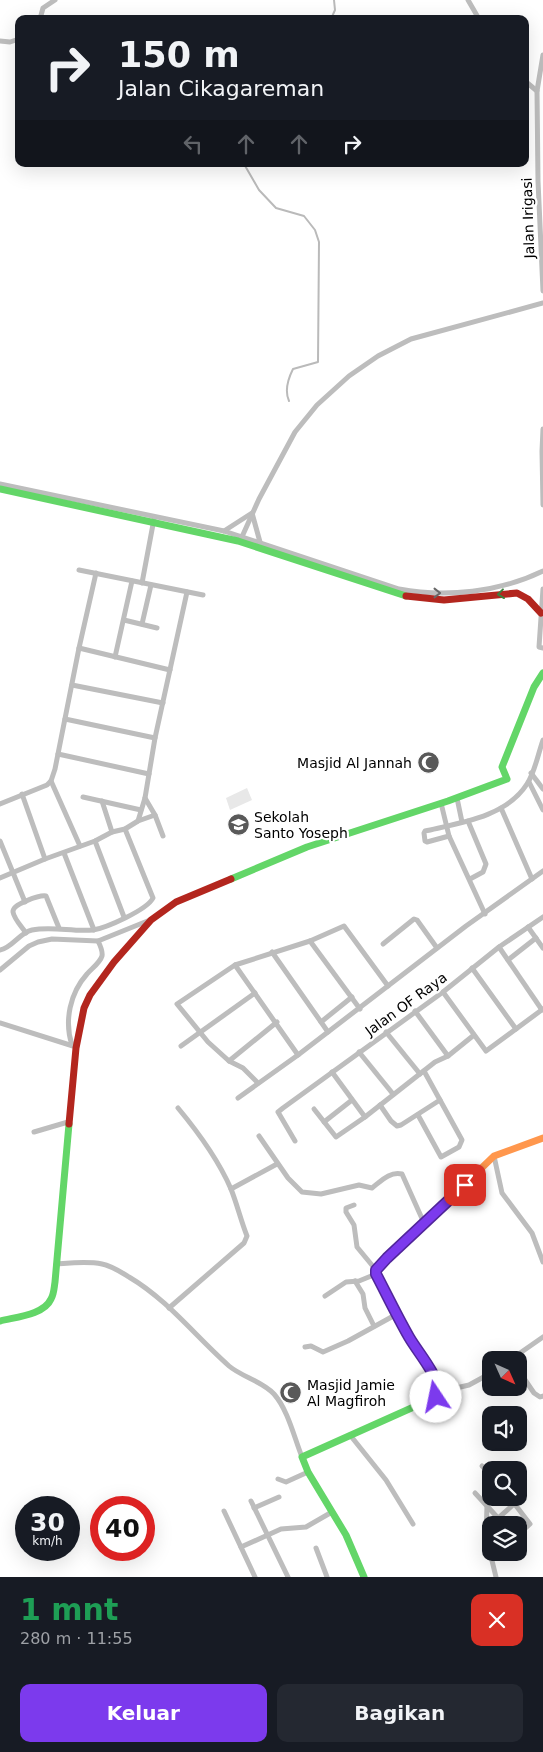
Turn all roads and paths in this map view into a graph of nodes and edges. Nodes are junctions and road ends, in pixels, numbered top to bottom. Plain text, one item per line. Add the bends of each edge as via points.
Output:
1 (55, 0) edge
2 (468, 0) edge
3 (41, 15) edge
4 (477, 15) edge
5 (15, 40) edge
6 (0, 41) edge
7 (543, 55) edge
8 (529, 85) edge
9 (537, 92) junction
10 (543, 291) edge
11 (543, 303) edge
12 (543, 429) edge
13 (0, 484) edge
14 (0, 490) edge
15 (543, 505) edge
16 (252, 513) junction
17 (154, 519) junction
18 (224, 531) junction
19 (241, 539) junction
20 (260, 542) junction
21 (79, 570) dead end
22 (543, 571) edge
23 (96, 573) junction
24 (132, 581) junction
25 (521, 581) junction
26 (142, 583) junction
27 (151, 585) junction
28 (543, 589) edge
29 (187, 592) junction
30 (521, 594) junction
31 (203, 595) dead end
32 (541, 614) junction
33 (124, 620) junction
34 (142, 624) junction
35 (157, 628) dead end
36 (79, 648) junction
37 (543, 648) edge
38 (115, 657) junction
39 (170, 670) junction
40 (543, 673) edge
41 (72, 685) junction
42 (163, 703) junction
43 (65, 719) junction
44 (155, 738) junction
45 (543, 740) edge
46 (58, 754) junction
47 (531, 773) junction
48 (149, 774) junction
49 (51, 781) junction
50 (529, 782) junction
51 (543, 789) edge
52 (22, 794) junction
53 (83, 797) dead end
54 (145, 798) junction
55 (457, 798) junction
56 (102, 801) junction
57 (441, 803) junction
58 (0, 804) edge
59 (501, 808) junction
60 (141, 810) junction
61 (543, 810) edge
62 (155, 816) junction
63 (138, 821) junction
64 (465, 821) junction
65 (448, 826) junction
66 (125, 829) junction
67 (112, 832) junction
68 (163, 836) dead end
69 (448, 836) junction
70 (0, 840) edge
71 (95, 841) junction
72 (80, 846) junction
73 (64, 853) junction
74 (45, 859) junction
75 (543, 871) edge
76 (13, 873) junction
77 (0, 878) edge
78 (470, 879) junction
79 (532, 879) junction
80 (25, 902) junction
81 (485, 914) junction
82 (124, 917) junction
83 (543, 917) edge
84 (151, 920) junction
85 (528, 927) junction
86 (59, 928) junction
87 (94, 930) junction
88 (26, 932) junction
89 (536, 938) junction
90 (98, 941) junction
91 (310, 941) junction
92 (382, 944) dead end
93 (499, 947) junction
94 (437, 948) junction
95 (543, 948) edge
96 (0, 950) edge
97 (272, 952) junction
98 (508, 960) junction
99 (235, 965) junction
100 (472, 968) junction
101 (0, 970) edge
102 (388, 986) junction
103 (443, 992) junction
104 (255, 993) junction
105 (352, 997) junction
106 (360, 1009) junction
107 (543, 1009) edge
108 (415, 1011) junction
109 (277, 1022) junction
110 (321, 1022) junction
111 (0, 1023) edge
112 (516, 1030) junction
113 (328, 1032) junction
114 (386, 1032) junction
115 (201, 1033) junction
116 (474, 1035) junction
117 (74, 1046) junction
118 (182, 1046) dead end
119 (359, 1052) junction
120 (298, 1055) junction
121 (448, 1056) junction
122 (228, 1061) junction
123 (332, 1072) junction
124 (422, 1072) junction
125 (258, 1083) junction
126 (393, 1094) junction
127 (238, 1098) dead end
128 (352, 1100) junction
129 (440, 1100) junction
130 (380, 1105) junction
131 (178, 1108) dead end
132 (314, 1109) dead end
133 (418, 1115) junction
134 (365, 1117) junction
135 (68, 1122) junction
136 (324, 1122) junction
137 (34, 1132) dead end
138 (259, 1136) dead end
139 (543, 1138) edge
140 (295, 1141) dead end
141 (494, 1156) junction
142 (277, 1164) junction
143 (231, 1190) junction
144 (354, 1205) dead end
145 (424, 1223) junction
146 (543, 1262) edge
147 (56, 1264) junction
148 (376, 1272) junction
149 (355, 1281) junction
150 (325, 1296) dead end
151 (170, 1308) junction
152 (397, 1314) junction
153 (0, 1320) edge
154 (374, 1326) junction
155 (542, 1339) edge
156 (305, 1347) dead end
157 (524, 1351) edge
158 (482, 1378) edge
159 (528, 1384) edge
160 (439, 1392) junction
161 (543, 1396) edge
162 (350, 1435) junction
163 (302, 1457) junction
164 (308, 1472) junction
165 (278, 1479) dead end
166 (475, 1493) dead end
167 (279, 1497) dead end
168 (251, 1501) dead end
169 (482, 1501) edge
170 (487, 1506) joint
171 (512, 1506) edge
172 (516, 1506) edge
173 (254, 1508) junction
174 (224, 1511) dead end
175 (332, 1512) junction
176 (487, 1516) edge
177 (496, 1516) edge
178 (500, 1516) edge
179 (524, 1516) edge
180 (413, 1524) dead end
181 (267, 1534) junction
182 (241, 1547) junction
183 (316, 1548) dead end
184 (492, 1561) edge
185 (255, 1577) edge
186 (288, 1577) edge
187 (328, 1577) edge
188 (364, 1577) edge
189 (496, 1577) edge

1 - 3 street via 43,8
2 - 4 street
5 - 6 street
7 - 9 street, Jalan Irigasi
8 - 9 street
9 - 10 street, Jalan Irigasi
11 - 16 street via 411,339 349,376 316,405 295,432
12 - 15 street
13 - 17 street
14 - 17 street
16 - 18 street
16 - 19 street
16 - 20 street
17 - 18 street
17 - 19 street
17 - 26 street
18 - 19 street
19 - 20 street
30 -> 19 street via 511,592 444,600 408,597
20 -> 25 street via 411,592 474,590
21 - 23 street
22 - 25 street
23 - 24 street
23 - 36 street
24 - 26 street
24 - 33 street
25 - 30 street
26 - 27 street
27 - 29 street
27 - 34 street
28 - 32 street
29 - 31 street
29 - 39 street
30 - 32 street
32 - 37 street via 539,647
33 - 34 street
33 - 38 street
34 - 35 street
36 - 38 street
36 - 41 street
38 - 39 street
39 - 42 street
40 - 55 street via 534,687 502,768 507,779
41 - 42 street
41 - 43 street
42 - 44 street
43 - 44 street
43 - 46 street
44 - 48 street
45 - 47 street
46 - 48 street
46 - 49 street
47 - 50 street
47 - 51 street
48 - 54 street
49 - 52 street
49 - 72 street
50 - 59 street
50 - 61 street
52 - 58 street
52 - 74 street
53 - 56 street
54 - 60 street
54 - 62 street
55 - 57 street
55 - 64 street
56 - 60 street
56 - 67 street
57 - 65 street
57 - 84 street via 307,847 176,902
59 - 64 street
59 - 79 street
60 - 63 street
62 - 63 street
62 - 68 street
63 - 66 street
64 - 65 street
64 - 78 street via 486,864 482,872
65 - 69 street
65 - 69 street via 424,833 427,842
66 - 67 street
66 - 82 street via 153,898 145,908
67 - 71 street
69 - 78 street
70 - 76 street
71 - 72 street
71 - 82 street
72 - 73 street
73 - 74 street
73 - 87 street
74 - 76 street
75 - 79 street
76 - 77 street
76 - 80 street
78 - 81 street
79 - 81 street
80 - 86 street via 46,896
80 - 88 street via 13,911
81 - 94 street
82 - 87 street
83 - 85 street, Jalan OF Raya
84 - 90 street
84 - 117 street via 90,995
85 - 89 street
85 - 93 street, Jalan OF Raya
86 - 87 street
86 - 88 street
88 - 96 street
89 - 95 street
89 - 98 street
90 - 101 street via 52,939 38,942
90 - 117 street via 102,957 76,990 70,1010 68,1032
91 - 97 street
91 - 102 street via 344,926
91 - 105 street
92 - 94 street via 414,919
93 - 98 street
93 - 100 street, Jalan OF Raya
94 - 102 street
97 - 99 street
97 - 110 street
98 - 107 street
99 - 104 street
99 - 115 street via 177,1004
100 - 103 street, Jalan OF Raya
100 - 112 street
102 - 106 street
103 - 108 street, Jalan OF Raya
103 - 116 street
104 - 109 street
104 - 115 street
105 - 106 street
105 - 110 street
106 - 113 street
107 - 112 street
108 - 114 street, Jalan OF Raya
108 - 121 street
109 - 120 street
109 - 122 street
110 - 113 street
111 - 117 street
112 - 116 street via 486,1051
113 - 120 street
114 - 119 street, Jalan OF Raya
114 - 124 street
115 - 118 street
115 - 122 street
116 - 121 street
117 - 135 street
119 - 123 street, Jalan OF Raya
119 - 126 street
120 - 125 street
121 - 124 street
122 - 125 street via 243,1068
123 - 128 street
123 - 140 street, Jalan OF Raya via 278,1112
124 - 126 street
124 - 129 street
125 - 127 street
126 - 130 street
128 - 134 street
128 - 136 street
129 - 133 street
129 - 133 street via 462,1140 459,1147 441,1157
130 - 133 street via 397,1126
130 - 134 street
131 - 143 street via 197,1131
132 - 136 street
134 - 136 street via 336,1137
135 - 137 street
135 - 147 street
138 - 142 street
139 - 141 street
141 - 145 street
141 - 146 street via 502,1193 532,1233
142 - 143 street
142 - 145 street via 302,1192 314,1195 359,1185 372,1188 389,1175 402,1174
143 - 151 street via 247,1236 244,1242
144 - 148 street via 346,1208 346,1212 354,1225 357,1247
145 - 148 street
147 - 151 street via 103,1264 151,1291
147 - 153 street via 53,1292 47,1305
148 - 149 street
148 - 152 street
149 - 150 street via 346,1282
149 - 154 street
151 - 163 street via 235,1371 275,1395
152 - 154 street
152 - 160 street
154 - 156 street via 323,1352 311,1346
155 - 157 street
158 - 160 street via 469,1385
159 - 161 street via 537,1396
160 - 162 street via 436,1397
162 - 163 street
162 - 180 street via 386,1480
163 - 164 street
164 - 165 street via 286,1482
164 - 175 street
166 - 169 street
167 - 173 street
168 - 173 street
170 - 176 street
170 - 177 street
171 - 178 street
172 - 179 street
173 - 181 street
174 - 182 street
175 - 181 street via 306,1527
175 - 188 street via 349,1540
181 - 182 street
181 - 186 street
182 - 185 street
183 - 187 street
184 - 189 street

